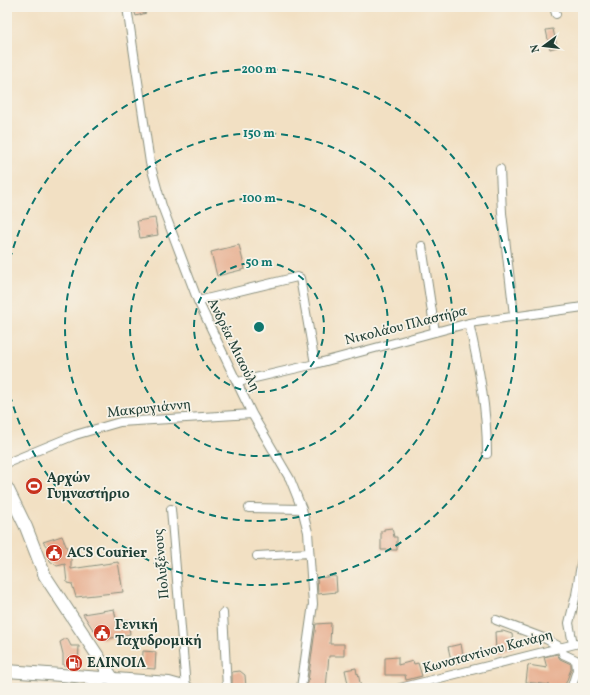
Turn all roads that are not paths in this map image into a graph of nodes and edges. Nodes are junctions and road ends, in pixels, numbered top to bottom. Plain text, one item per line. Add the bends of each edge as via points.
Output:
1 (128, 7) edge
2 (500, 169) dead end
3 (422, 246) dead end
4 (198, 301) junction
5 (583, 307) edge
6 (514, 315) junction
7 (469, 323) junction
8 (435, 332) junction
9 (314, 364) junction
10 (238, 382) junction
11 (252, 414) junction
12 (488, 454) dead end
13 (7, 463) edge
14 (7, 488) edge
15 (249, 508) dead end
16 (171, 509) dead end
17 (302, 509) junction
18 (309, 553) junction
19 (583, 553) edge
20 (257, 556) dead end
21 (223, 613) dead end
22 (496, 620) dead end
23 (583, 642) edge
24 (573, 644) junction
25 (560, 647) junction
26 (7, 671) edge
27 (100, 682) edge
28 (186, 688) edge
29 (226, 688) edge
30 (301, 688) edge
31 (400, 688) edge
32 (573, 688) edge

1 - 4 street, Ανδρέα Μιαούλη via 150,163 162,206
2 - 6 street via 502,213
3 - 8 street
4 - 9 street via 300,278
4 - 10 street, Ανδρέα Μιαούλη
5 - 6 street, Νικολάου Πλαστήρα
6 - 7 street, Νικολάου Πλαστήρα
7 - 8 street, Νικολάου Πλαστήρα
7 - 12 street via 482,384
8 - 9 street, Νικολάου Πλαστήρα
9 - 10 street, Νικολάου Πλαστήρα
10 - 11 street, Ανδρέα Μιαούλη
11 - 13 street, Μακρυγιάννη via 120,422 75,435
11 - 17 street, Ανδρέα Μιαούλη via 290,479
14 - 27 street via 45,576
15 - 17 street
16 - 28 street, Πολυξένους
17 - 18 street, Ανδρέα Μιαούλη via 308,532
18 - 20 street
18 - 30 street, Ανδρέα Μιαούλη via 313,604
19 - 24 street via 569,623
21 - 29 street
22 - 25 street
23 - 24 street, Κωνσταντίνου Κανάρη
24 - 25 street, Κωνσταντίνου Κανάρη
25 - 31 street, Κωνσταντίνου Κανάρη
25 - 32 street via 563,654 576,660 577,670
26 - 27 street
27 - 28 street via 168,684

